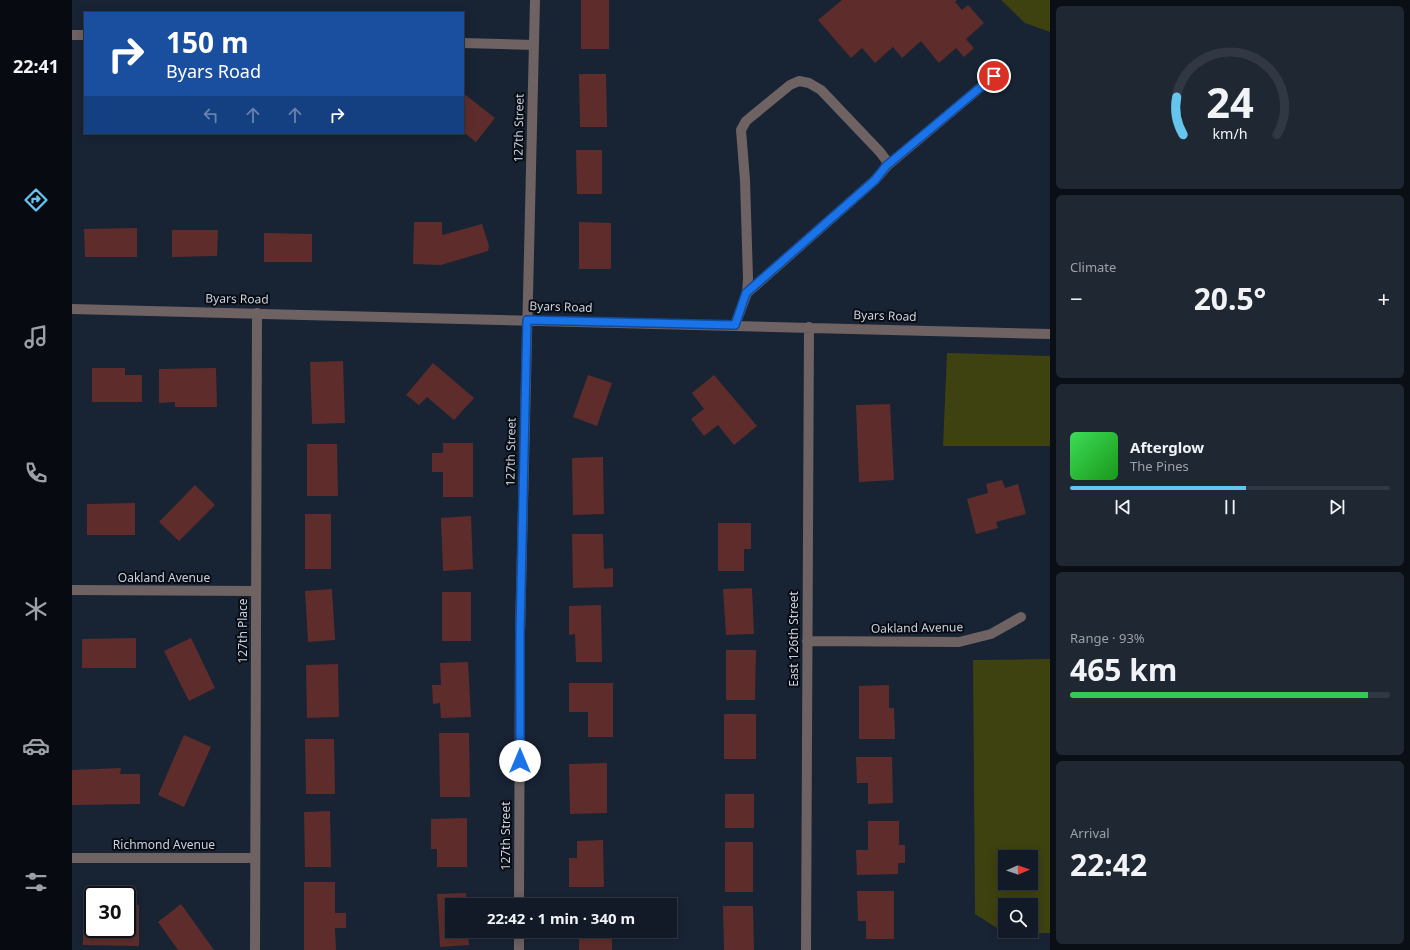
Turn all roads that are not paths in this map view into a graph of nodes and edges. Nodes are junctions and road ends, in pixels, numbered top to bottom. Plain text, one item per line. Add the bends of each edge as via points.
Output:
1 (535, 0) edge
2 (72, 35) edge
3 (84, 35) edge
4 (464, 43) edge
5 (534, 45) junction
6 (994, 76) dead end
7 (886, 166) junction
8 (746, 293) junction
9 (72, 309) edge
10 (257, 313) junction
11 (527, 320) junction
12 (735, 325) junction
13 (809, 327) junction
14 (1050, 334) edge
15 (72, 590) edge
16 (256, 591) junction
17 (1021, 617) dead end
18 (807, 641) junction
19 (72, 858) edge
20 (256, 858) junction
21 (519, 898) edge
22 (519, 938) edge
23 (255, 950) edge
24 (519, 950) edge
25 (806, 950) edge

1 - 5 street, 127th Street
2 - 3 street
4 - 5 street
5 - 11 street, 127th Street
6 - 7 street
7 - 8 street via 875,180
7 - 8 street via 886,160 880,152 821,90 809,83 799,81 790,85 746,121 741,130 745,180 748,278
8 - 12 street
9 - 10 street, Byars Road
10 - 11 street, Byars Road
10 - 16 street, 127th Place
11 - 12 street, Byars Road
11 - 21 street, 127th Street via 520,633
12 - 13 street, Byars Road
13 - 14 street, Byars Road
13 - 18 street, East 126th Street
15 - 16 street, Oakland Avenue
16 - 20 street, 127th Place
17 - 18 street, Oakland Avenue via 991,634 958,642
18 - 25 street, East 126th Street
19 - 20 street, Richmond Avenue
20 - 23 street, 127th Place
22 - 24 street

